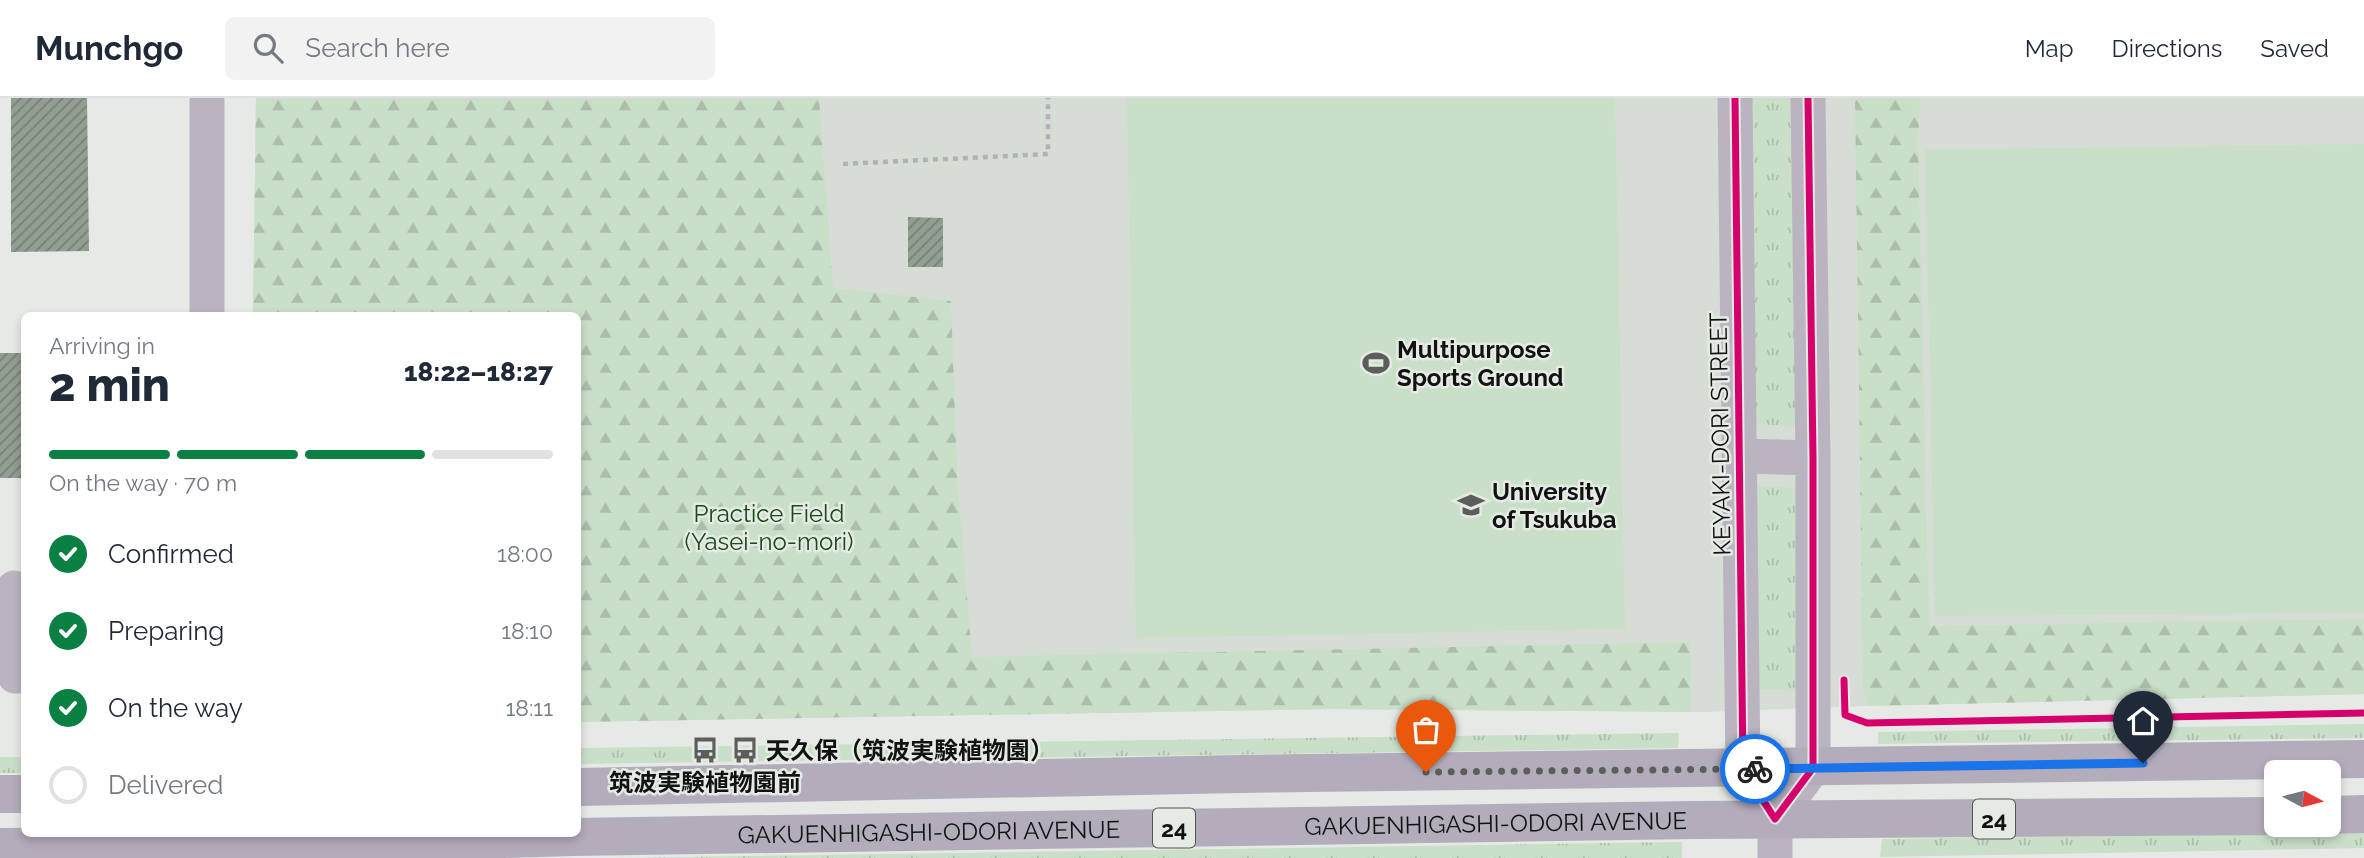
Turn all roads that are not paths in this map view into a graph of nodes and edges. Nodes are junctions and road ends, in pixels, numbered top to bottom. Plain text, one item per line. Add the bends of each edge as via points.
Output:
1 (207, 98) edge
2 (1735, 98) edge
3 (1808, 98) edge
4 (207, 312) edge
5 (1740, 456) junction
6 (1813, 458) junction
7 (13, 587) edge
8 (21, 676) edge
9 (2364, 759) edge
10 (1813, 768) junction
11 (1743, 769) junction
12 (581, 787) edge
13 (0, 794) edge
14 (21, 794) edge
15 (2342, 814) edge
16 (2364, 814) edge
17 (2264, 816) edge
18 (1775, 819) junction
19 (573, 837) edge
20 (581, 837) edge
21 (205, 845) edge
22 (0, 847) edge
23 (1775, 858) edge

1 - 4 street
2 - 5 street, KEYAKI-DORI STREET
3 - 6 street
5 - 6 street
5 - 11 street, KEYAKI-DORI STREET
6 - 10 street
7 - 8 street via 15,676
9 - 10 main road, GAKUENHIGASHI-ODORI AVENUE / 24
10 - 11 main road, GAKUENHIGASHI-ODORI AVENUE / 24
10 - 18 street
11 - 12 main road, GAKUENHIGASHI-ODORI AVENUE / 24
11 - 18 street
13 - 14 main road
15 - 16 main road
17 - 18 main road, GAKUENHIGASHI-ODORI AVENUE / 24
18 - 20 main road, GAKUENHIGASHI-ODORI AVENUE / 24
18 - 23 street
19 - 21 main road, GAKUENHIGASHI-ODORI AVENUE / 24
21 - 22 main road, GAKUENHIGASHI-ODORI AVENUE / 24

